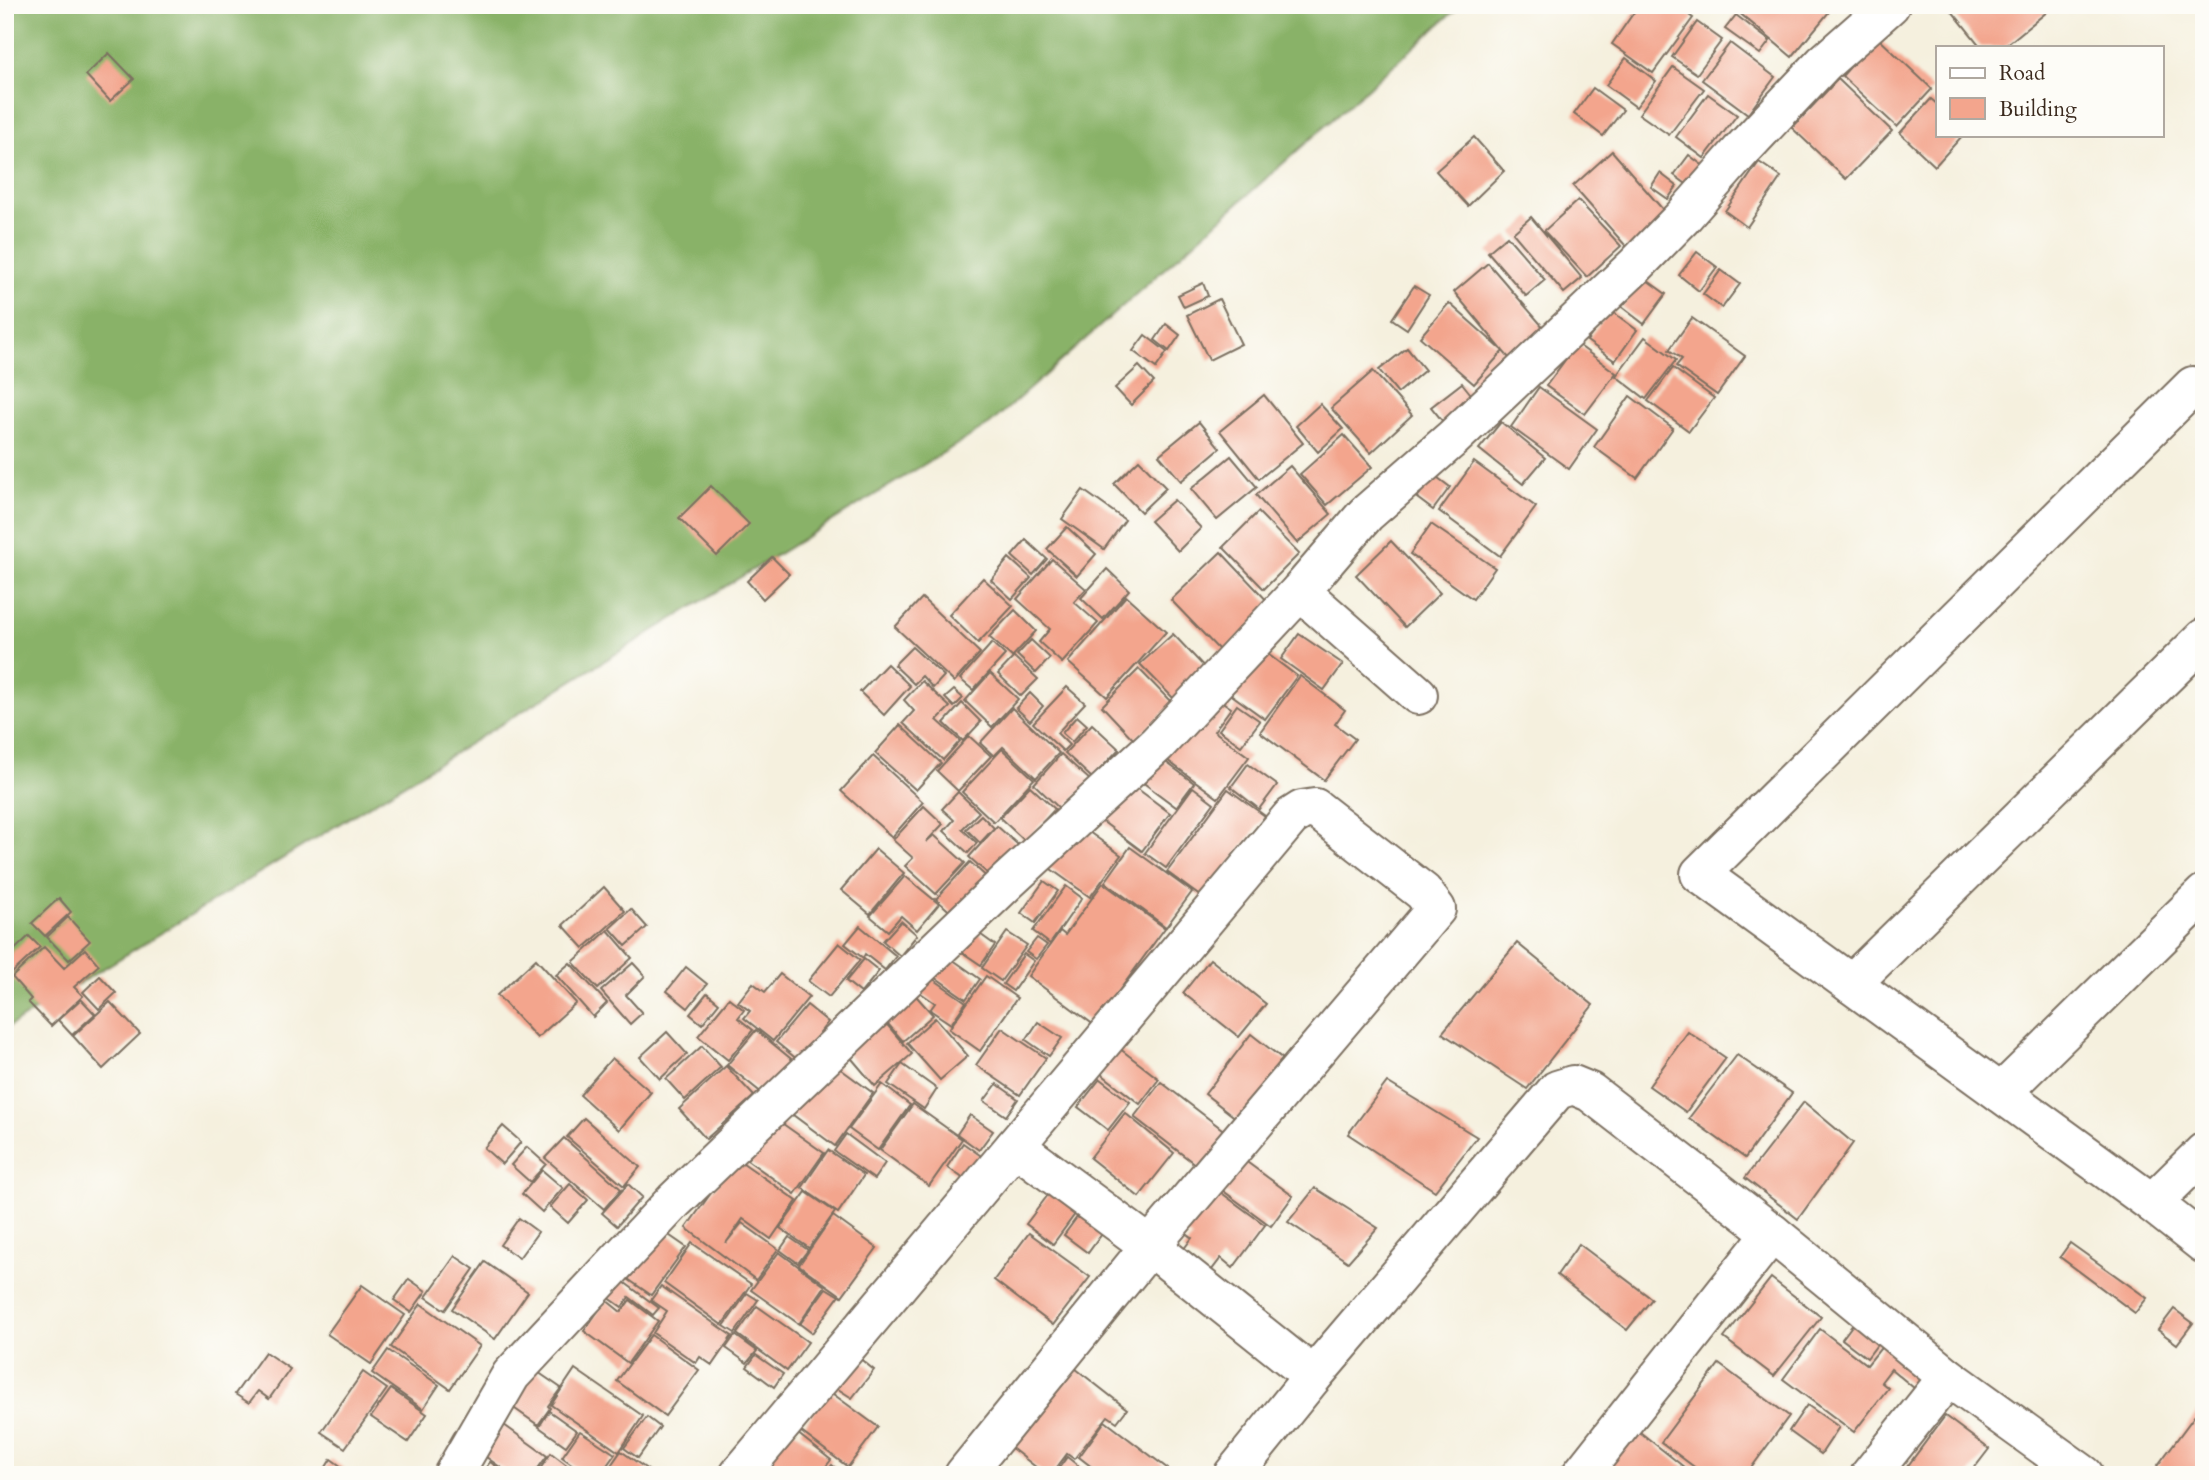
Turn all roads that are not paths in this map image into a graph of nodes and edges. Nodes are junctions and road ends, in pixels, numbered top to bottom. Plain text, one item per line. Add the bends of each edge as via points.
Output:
1 (1889, 5) edge
2 (2193, 386) dead end
3 (1300, 591) junction
4 (2204, 638) edge
5 (1418, 695) dead end
6 (2204, 894) edge
7 (1851, 984) junction
8 (2001, 1093) junction
9 (1015, 1146) junction
10 (2204, 1152) edge
11 (2152, 1203) junction
12 (1772, 1233) junction
13 (2204, 1244) edge
14 (1150, 1245) junction
15 (1313, 1376) junction
16 (1948, 1377) junction
17 (453, 1475) edge
18 (739, 1475) edge
19 (964, 1475) edge
20 (1233, 1475) edge
21 (1581, 1475) edge
22 (1870, 1475) edge
23 (2084, 1475) edge

1 - 3 street via 1805,83 1626,274 1366,514
2 - 7 street via 1700,874
3 - 5 street
3 - 17 street via 1157,744 674,1201 511,1375
4 - 7 street
6 - 8 street
7 - 8 street
8 - 11 street
9 - 14 street
9 - 14 street via 1291,817 1315,808 1423,892 1436,909
9 - 18 street
10 - 11 street
11 - 13 street
12 - 15 street via 1590,1092 1573,1085 1557,1090
12 - 16 street
12 - 21 street
14 - 15 street
14 - 19 street
15 - 20 street
16 - 22 street
16 - 23 street

